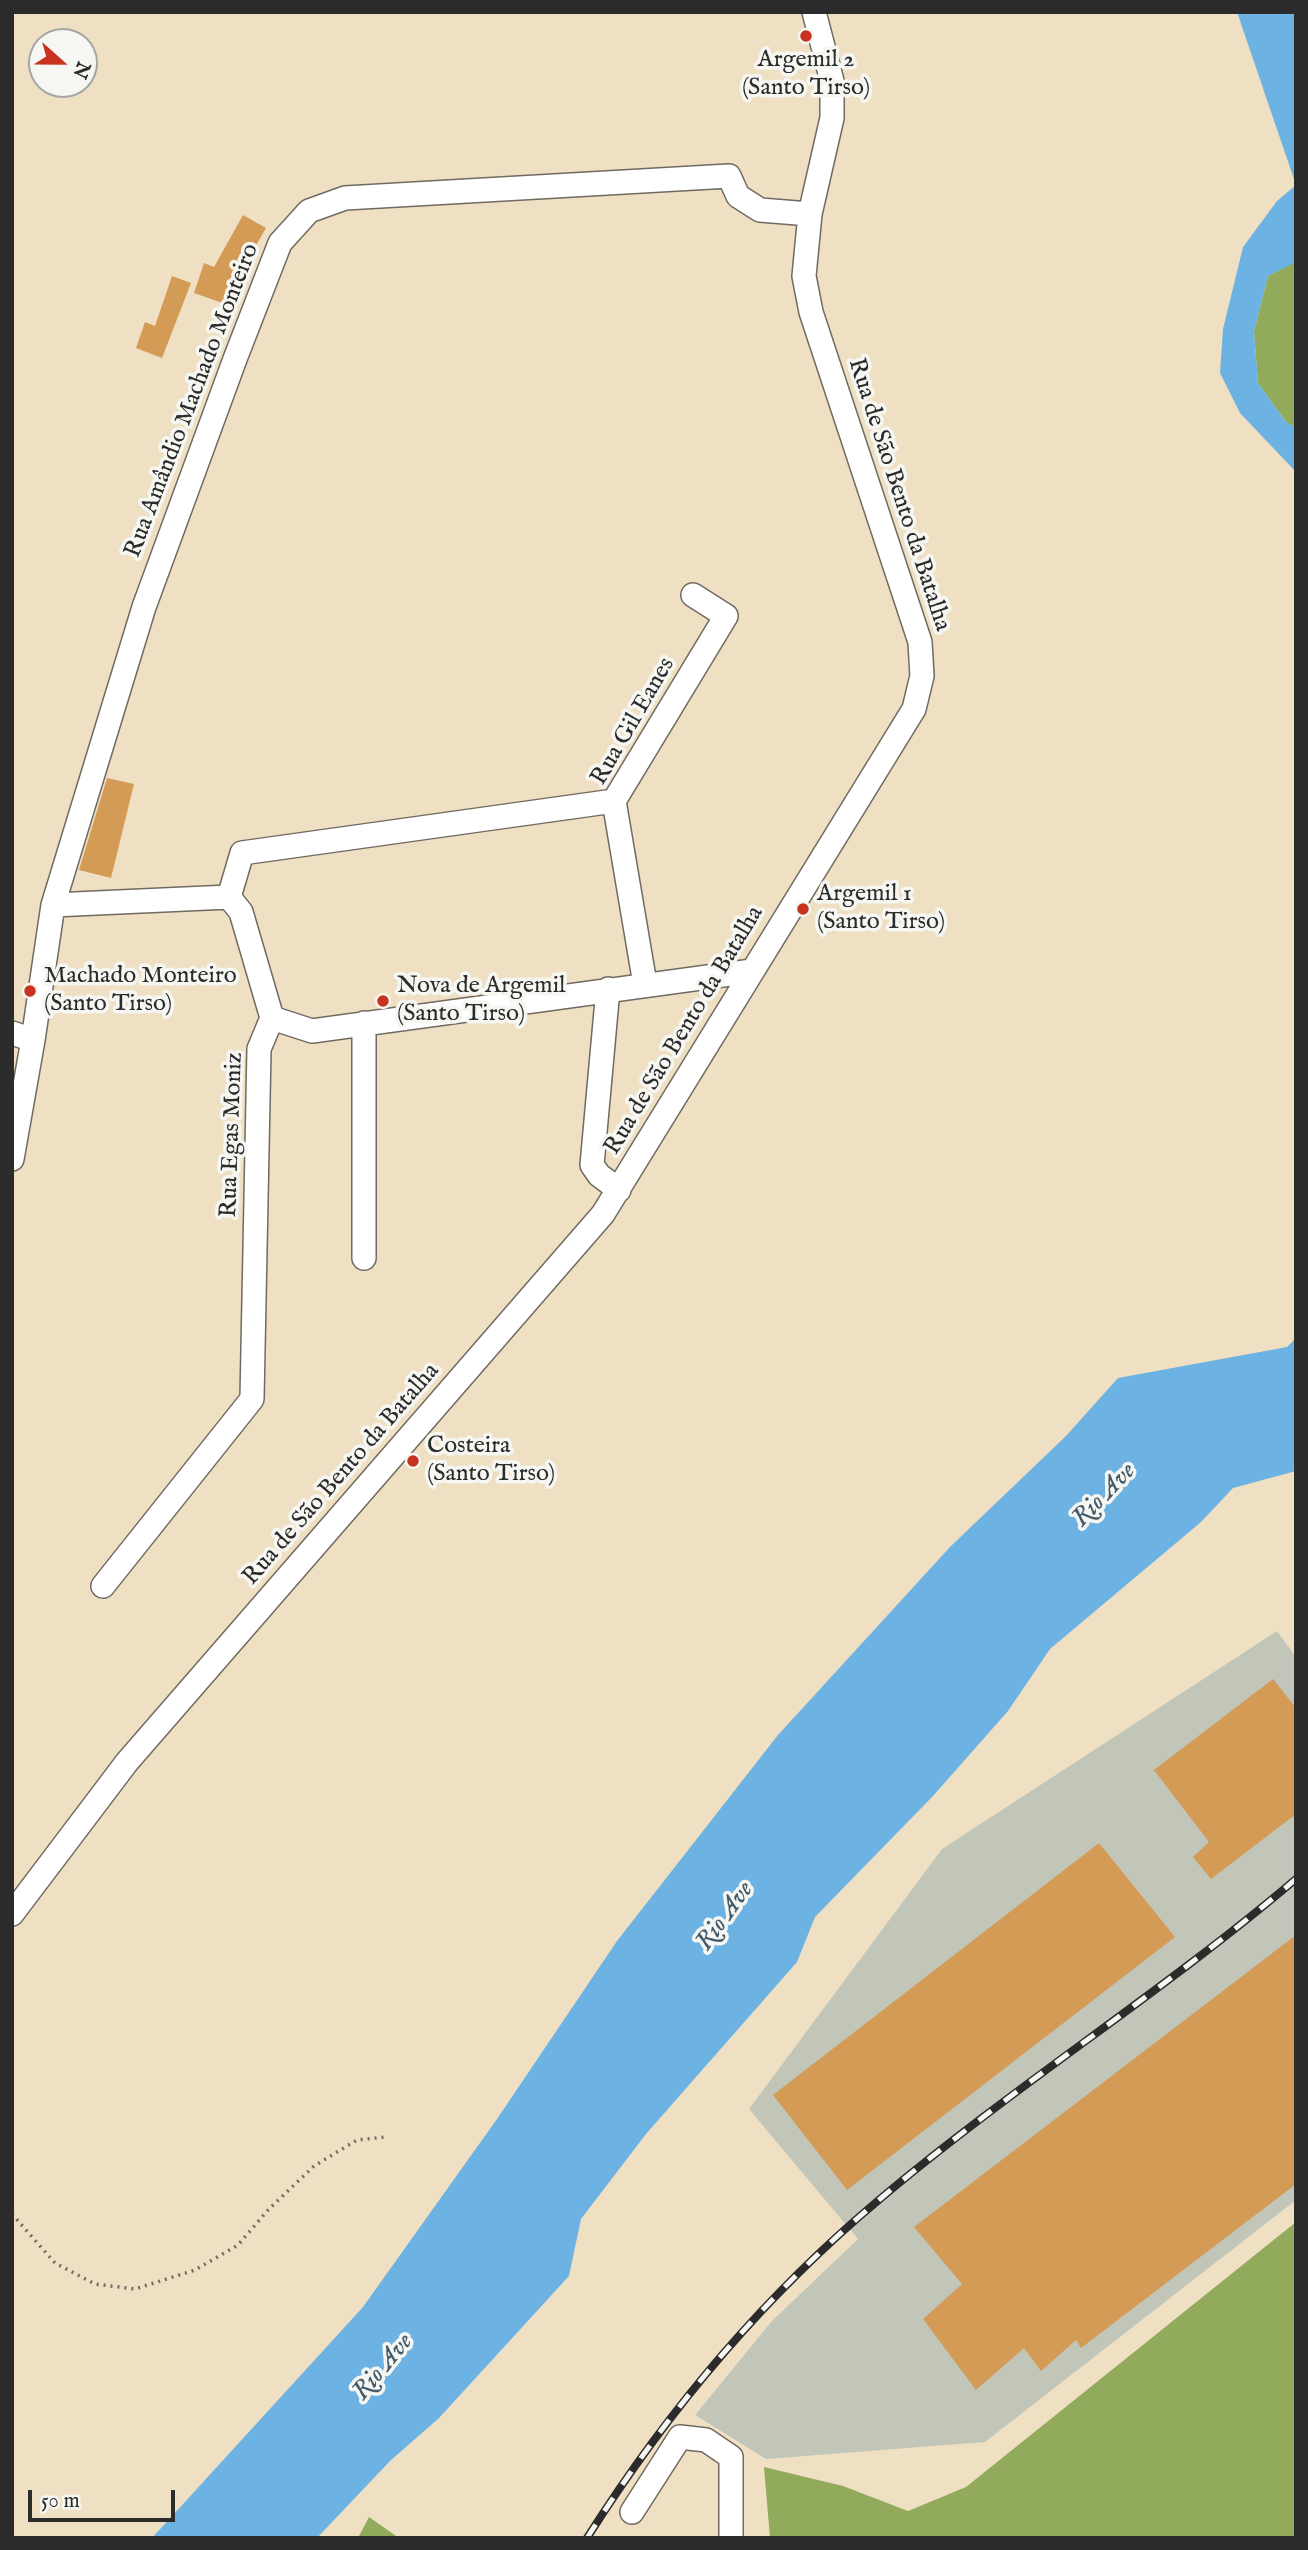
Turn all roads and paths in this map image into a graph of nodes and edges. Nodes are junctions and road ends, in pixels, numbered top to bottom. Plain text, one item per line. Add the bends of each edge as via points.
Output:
1 (814, 12) edge
2 (810, 214) junction
3 (693, 595) dead end
4 (614, 801) junction
5 (229, 897) junction
6 (53, 905) junction
7 (752, 971) junction
8 (645, 984) junction
9 (608, 989) junction
10 (272, 1018) junction
11 (364, 1023) junction
12 (23, 1036) edge
13 (12, 1159) edge
14 (619, 1190) junction
15 (364, 1258) dead end
16 (103, 1586) dead end
17 (12, 1914) edge
18 (385, 2137) dead end
19 (12, 2214) edge
20 (632, 2512) dead end
21 (731, 2538) edge

1 - 2 street, Rua de São Bento da Batalha via 832,81 832,118
2 - 6 street, Rua Amândio Machado Monteiro via 760,210 738,196 729,176 345,198 309,211 280,243 213,418 144,607
2 - 7 street, Rua de São Bento da Batalha via 804,276 811,312 920,642 922,676 914,709
3 - 4 street, Rua Gil Eanes via 726,616
4 - 5 street via 242,853
4 - 8 street, Rua Gil Eanes
5 - 6 street
5 - 10 street via 240,912
6 - 12 street, Rua Amândio Machado Monteiro
7 - 8 street
7 - 14 street, Rua de São Bento da Batalha
8 - 9 street
9 - 11 street
9 - 14 street via 592,1165
10 - 11 street via 312,1031
10 - 16 street, Rua Egas Moniz via 260,1049 252,1399
11 - 15 street
12 - 13 street, Rua Amândio Machado Monteiro
14 - 17 street, Rua de São Bento da Batalha via 603,1214 127,1762
18 - 19 path via 357,2140 314,2165 238,2245 195,2270 135,2289 95,2284 55,2263
20 - 21 street via 680,2437 706,2440 731,2457

